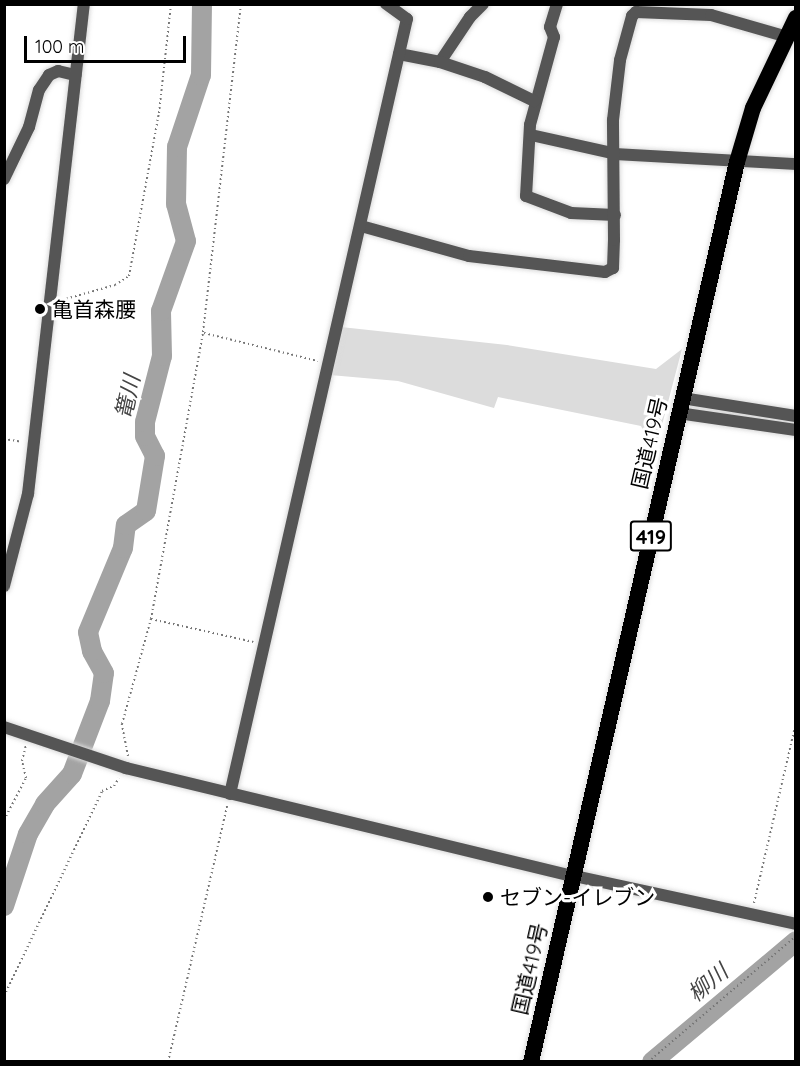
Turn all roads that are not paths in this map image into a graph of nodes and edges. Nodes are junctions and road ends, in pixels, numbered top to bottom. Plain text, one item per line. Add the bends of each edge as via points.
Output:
1 (84, 4) edge
2 (386, 4) edge
3 (483, 4) edge
4 (557, 4) edge
5 (663, 8) edge
6 (795, 18) edge
7 (784, 36) junction
8 (399, 54) junction
9 (440, 62) junction
10 (76, 75) junction
11 (534, 101) junction
12 (531, 135) junction
13 (616, 154) junction
14 (737, 162) junction
15 (795, 164) edge
16 (4, 179) edge
17 (615, 215) junction
18 (361, 226) junction
19 (680, 405) junction
20 (795, 416) edge
21 (795, 430) edge
22 (4, 586) edge
23 (4, 727) edge
24 (230, 794) junction
25 (574, 876) junction
26 (795, 924) edge
27 (531, 1062) edge

1 - 10 street
2 - 8 street via 407,19
3 - 9 street
4 - 11 street via 550,27 554,37
5 - 7 street via 711,15
5 - 13 street via 632,16 620,60 613,120
6 - 7 highway, 国道419号 / 419
7 - 14 highway, 国道419号 / 419 via 753,108
8 - 9 street
8 - 18 street
9 - 11 street via 485,77
10 - 16 street via 58,71 49,75 39,90 29,127
10 - 22 street via 34,444 21,527
11 - 12 street
12 - 13 street
12 - 17 street via 525,183 528,200 571,213
13 - 14 street
13 - 17 street
14 - 15 street
14 - 19 highway, 国道419号 / 419
17 - 18 street via 613,268 605,272 469,256
18 - 24 street
19 - 20 street
19 - 21 street
19 - 25 highway, 国道419号 / 419
23 - 24 street via 126,768
24 - 25 street
25 - 26 street
25 - 27 highway, 国道419号 / 419

